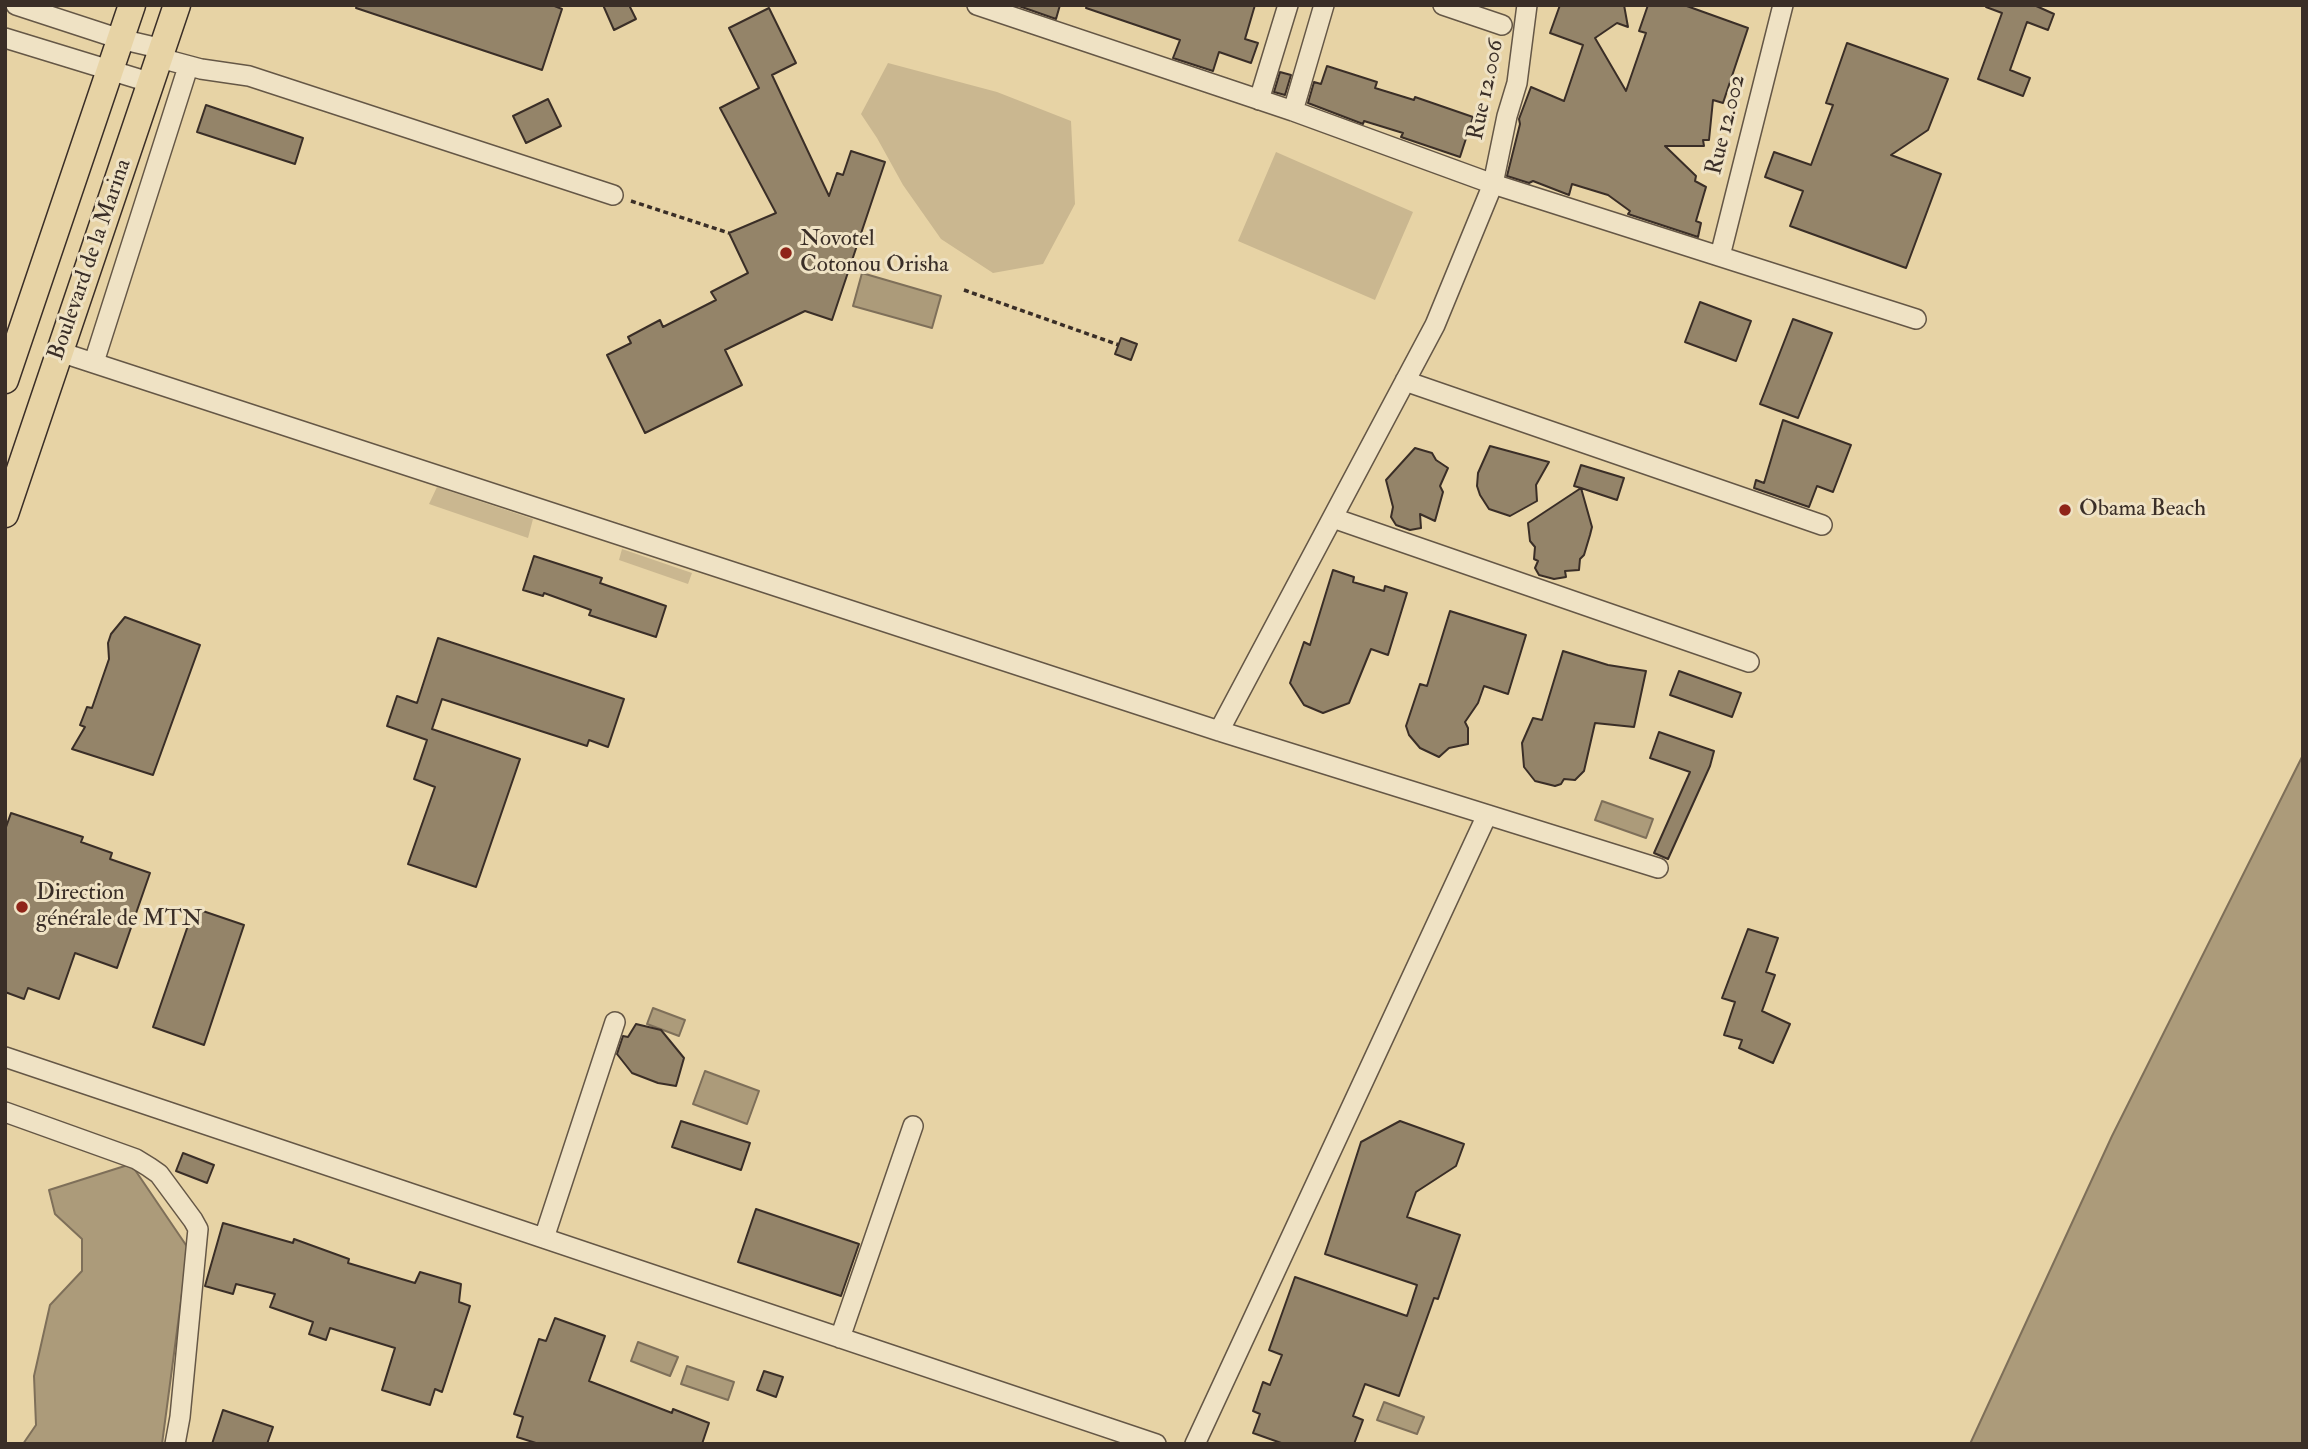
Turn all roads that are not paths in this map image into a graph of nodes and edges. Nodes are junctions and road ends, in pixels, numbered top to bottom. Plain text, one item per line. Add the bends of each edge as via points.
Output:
1 (16, 5) edge
2 (132, 5) edge
3 (177, 5) edge
4 (977, 5) edge
5 (1288, 5) edge
6 (1324, 5) edge
7 (1443, 5) edge
8 (1527, 5) edge
9 (1783, 5) edge
10 (1502, 25) dead end
11 (5, 38) edge
12 (120, 39) junction
13 (162, 54) junction
14 (188, 67) junction
15 (109, 70) junction
16 (152, 83) junction
17 (1259, 100) junction
18 (1293, 111) junction
19 (1493, 184) junction
20 (612, 195) road end
21 (1720, 256) junction
22 (1916, 319) dead end
23 (60, 352) junction
24 (94, 362) junction
25 (5, 380) edge
26 (1405, 381) junction
27 (5, 514) edge
28 (1333, 518) junction
29 (1822, 525) dead end
30 (1748, 662) dead end
31 (1219, 731) junction
32 (1487, 816) junction
33 (1658, 867) dead end
34 (615, 1022) dead end
35 (5, 1057) edge
36 (5, 1112) edge
37 (913, 1126) dead end
38 (544, 1238) junction
39 (840, 1338) junction
40 (175, 1444) edge
41 (1156, 1444) edge
42 (1195, 1444) edge

1 - 12 street
2 - 12 main road, Boulevard de la Marina
3 - 13 main road, Boulevard de la Marina
4 - 17 street
5 - 17 street
6 - 18 street
7 - 10 street
8 - 19 street, Rue 12.006 via 1517,83
9 - 21 street, Rue 12.002
11 - 15 street
12 - 13 street
12 - 15 main road, Boulevard de la Marina
13 - 14 street
13 - 16 main road, Boulevard de la Marina
14 - 20 street via 249,76
14 - 24 street
15 - 16 street
15 - 25 main road, Boulevard de la Marina
16 - 23 main road, Boulevard de la Marina
17 - 18 street
18 - 19 street
19 - 21 street
19 - 26 street, Rue 12.006 via 1435,325
21 - 22 street
23 - 24 street
23 - 27 main road, Boulevard de la Marina
24 - 31 street
26 - 28 street, Rue 12.006
26 - 29 street
28 - 30 street
28 - 31 street, Rue 12.006
31 - 32 street
32 - 33 street
32 - 42 street
34 - 38 street
35 - 38 street
36 - 40 street via 136,1159 159,1174 194,1220 198,1229
37 - 39 street
38 - 39 street
39 - 41 street

